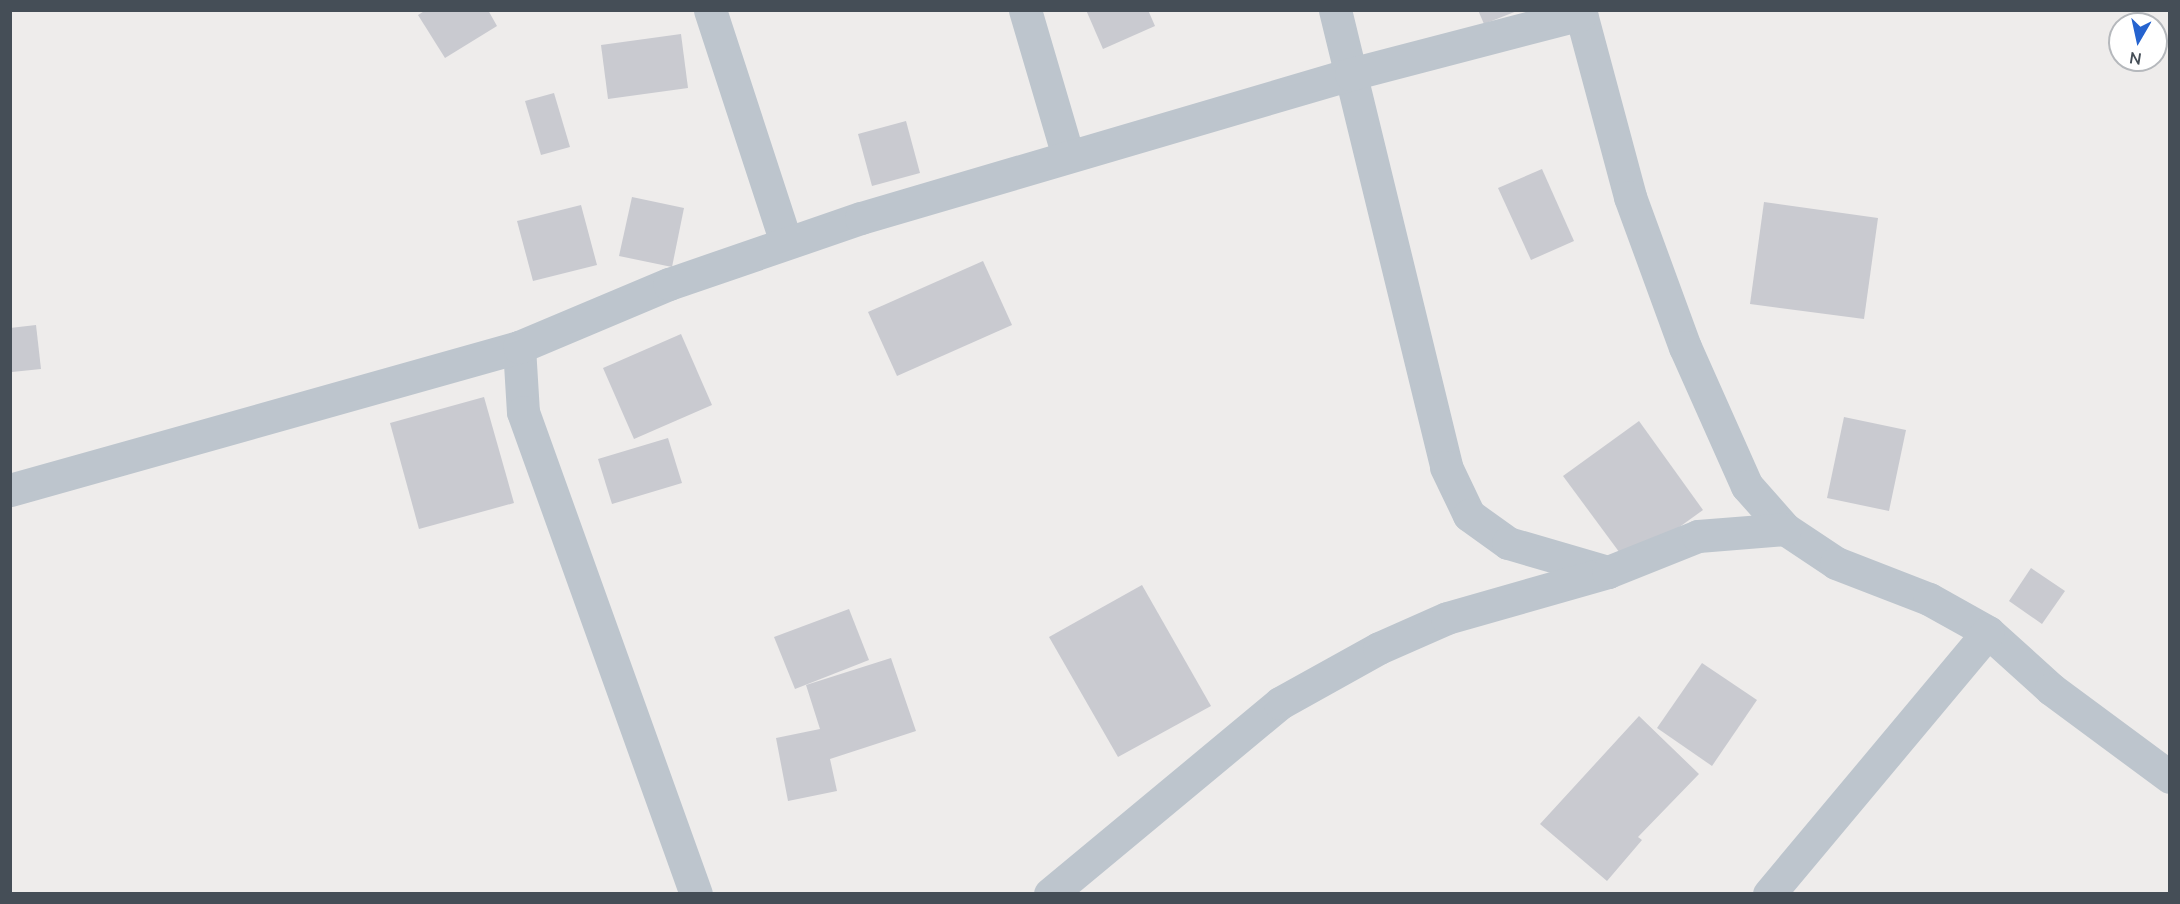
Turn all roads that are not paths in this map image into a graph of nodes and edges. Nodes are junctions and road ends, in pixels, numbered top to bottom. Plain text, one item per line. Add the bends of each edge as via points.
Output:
1 (710, 10) edge
2 (1025, 10) edge
3 (1335, 10) edge
4 (1581, 12) edge
5 (1351, 75) junction
6 (1068, 156) junction
7 (786, 242) junction
8 (519, 347) junction
9 (10, 490) edge
10 (1785, 529) junction
11 (1608, 572) junction
12 (1988, 632) junction
13 (2169, 777) edge
14 (696, 894) edge
15 (1050, 894) edge
16 (1769, 894) edge

1 - 7 street
2 - 6 street
3 - 5 street
4 - 5 street
4 - 10 street via 1630,197 1685,347 1747,486
5 - 6 street
5 - 11 street via 1393,265 1446,467 1469,515 1508,543
6 - 7 street
7 - 8 street
8 - 9 street
8 - 14 street via 523,412 530,435
10 - 11 street via 1698,537
10 - 12 street via 1836,563 1929,600
11 - 15 street via 1447,618 1378,648 1280,703
12 - 13 street via 2051,690
12 - 16 street

